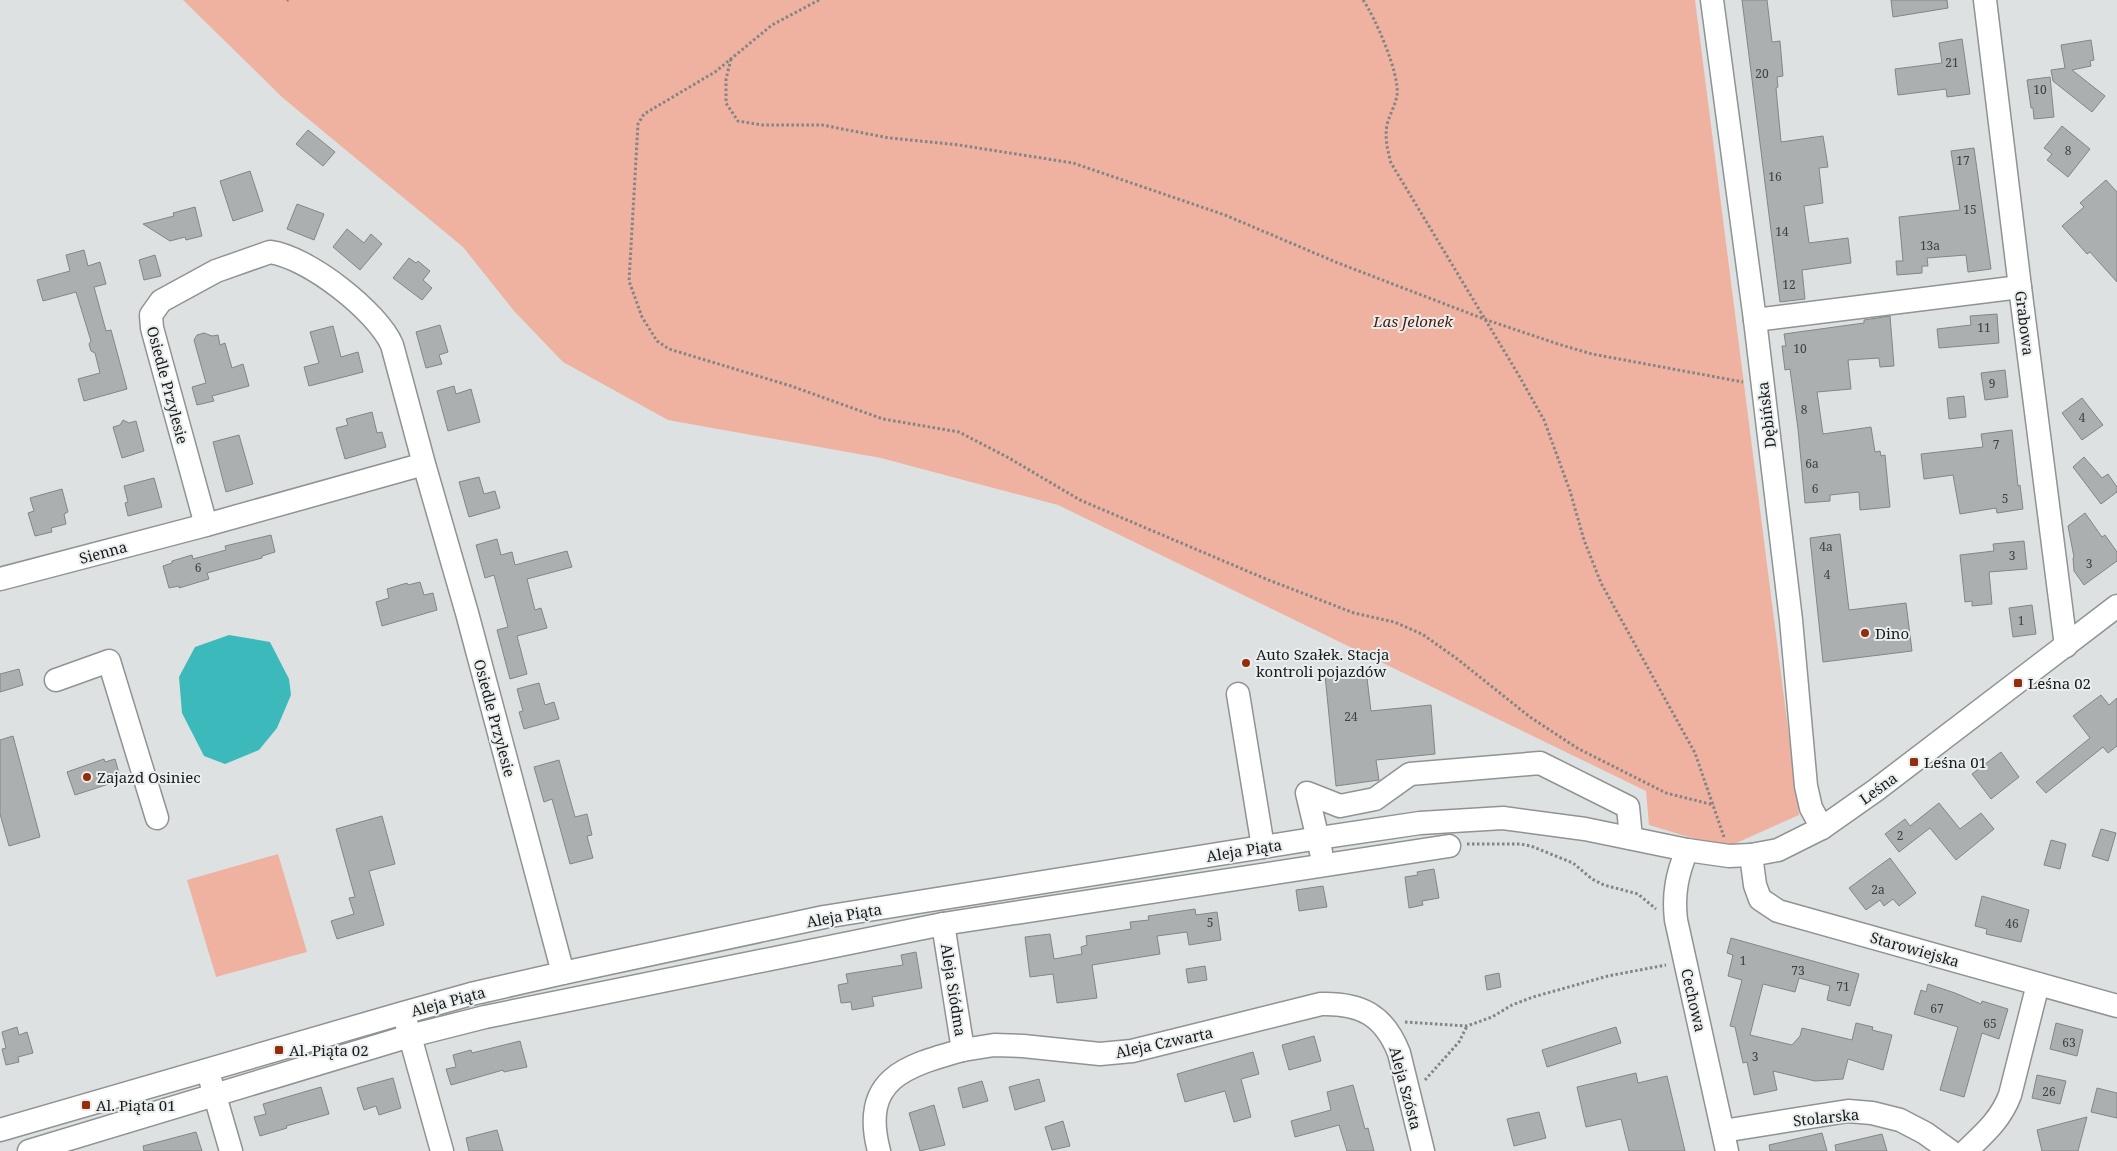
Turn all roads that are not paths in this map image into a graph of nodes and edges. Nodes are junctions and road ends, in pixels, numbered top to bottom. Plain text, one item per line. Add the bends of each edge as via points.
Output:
1 (1712, 0) edge
2 (1985, 0) edge
3 (2020, 288) junction
4 (1755, 320) junction
5 (424, 464) junction
6 (206, 525) junction
7 (0, 579) edge
8 (2117, 606) edge
9 (2066, 646) junction
10 (56, 680) dead end
11 (1238, 694) dead end
12 (157, 818) dead end
13 (1822, 828) junction
14 (1320, 838) junction
15 (1631, 838) junction
16 (1449, 846) road end
17 (1263, 847) junction
18 (1687, 850) junction
19 (1751, 855) junction
20 (1323, 865) junction
21 (943, 924) junction
22 (563, 973) junction
23 (2038, 984) junction
24 (2117, 1006) edge
25 (1361, 1009) joint
26 (403, 1013) junction
27 (410, 1036) junction
28 (963, 1050) junction
29 (208, 1070) junction
30 (215, 1096) junction
31 (8, 1128) edge
32 (1725, 1141) edge
33 (1926, 1142) edge
34 (22, 1151) edge
35 (29, 1151) edge
36 (231, 1151) edge
37 (442, 1151) edge
38 (879, 1151) edge
39 (1423, 1151) edge
40 (1950, 1151) edge
41 (1966, 1151) edge

1 - 4 street, Dębińska
2 - 3 street, Grabowa
3 - 4 street
3 - 9 street, Grabowa
4 - 13 street, Dębińska via 1791,620 1806,786 1811,808
5 - 6 street
5 - 6 street, Osiedle Przylesie via 386,332 317,271 278,253 259,254 216,270 169,296 155,307 151,315
5 - 22 street, Osiedle Przylesie
6 - 7 street, Sienna
8 - 9 street, Leśna
9 - 13 street, Leśna
10 - 12 street via 109,661
11 - 17 street
13 - 19 street, Leśna via 1778,850
14 - 15 street, Aleja Piąta via 1420,823 1503,818
14 - 15 street via 1307,793 1340,806 1375,798 1410,774 1540,763 1628,807
14 - 17 street, Aleja Piąta
14 - 20 street
15 - 18 street, Aleja Piąta
16 - 20 street
17 - 22 street, Aleja Piąta via 824,917
18 - 19 street, Leśna via 1729,856
18 - 32 street, Cechowa via 1676,878 1676,920
19 - 23 street, Starowiejska via 1754,885 1760,899 1778,911
20 - 21 street
21 - 27 street via 484,1017
21 - 28 street, Aleja Siódma
22 - 26 street, Aleja Piąta
23 - 24 street, Starowiejska
23 - 41 street via 2004,1110
25 - 28 street, Aleja Czwarta via 1342,1004 1321,1004 1149,1048 1116,1053 994,1045
25 - 39 street, Aleja Szósta via 1386,1027 1393,1039
26 - 27 street
26 - 29 street, Aleja Piąta
27 - 30 street
27 - 37 street
28 - 38 street, Aleja Siódma via 914,1066 882,1089 874,1119
29 - 30 street
29 - 31 street, Aleja Piąta
30 - 35 street
30 - 36 street
31 - 34 street
32 - 33 street, Stolarska via 1848,1111 1900,1120
33 - 40 street, Stolarska

